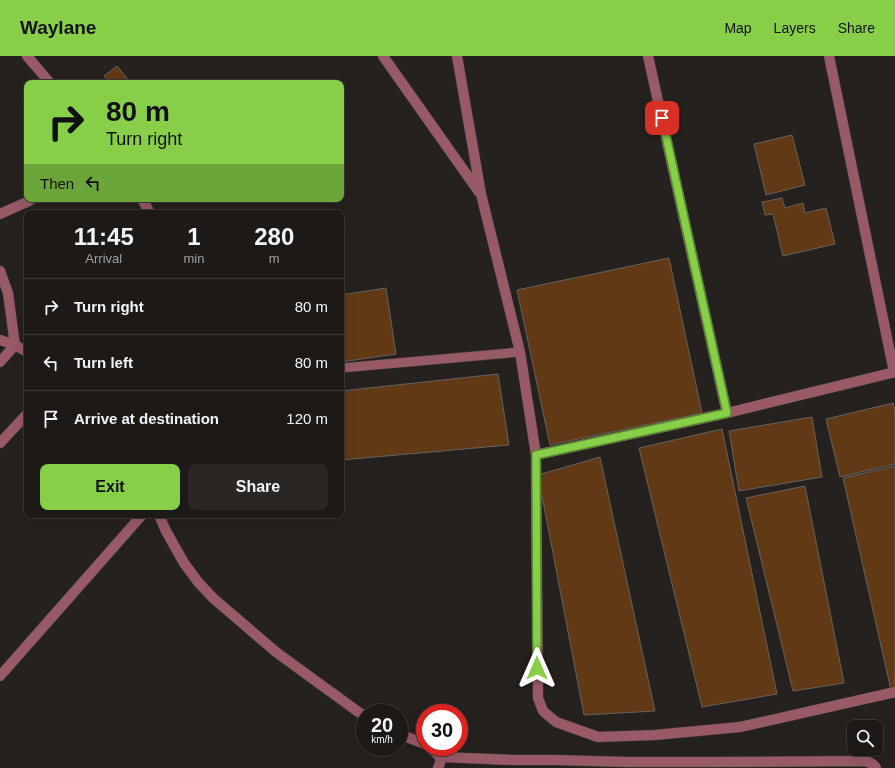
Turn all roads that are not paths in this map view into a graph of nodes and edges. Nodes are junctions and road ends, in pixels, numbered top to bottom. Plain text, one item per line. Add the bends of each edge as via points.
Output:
1 (27, 56) edge
2 (383, 56) edge
3 (457, 56) edge
4 (648, 56) edge
5 (829, 56) edge
6 (47, 80) edge
7 (480, 194) junction
8 (27, 202) edge
9 (0, 214) edge
10 (0, 270) edge
11 (0, 340) edge
12 (15, 345) junction
13 (24, 350) edge
14 (520, 352) junction
15 (0, 362) edge
16 (344, 368) edge
17 (894, 372) edge
18 (727, 413) junction
19 (24, 417) edge
20 (0, 443) edge
21 (536, 455) junction
22 (139, 518) edge
23 (160, 518) edge
24 (0, 676) edge
25 (895, 692) edge
26 (356, 710) edge
27 (440, 757) joint
28 (438, 768) edge
29 (876, 768) edge

1 - 6 street
2 - 7 street
3 - 7 street
4 - 18 street
5 - 17 street
7 - 14 street
8 - 9 street
10 - 12 street via 8,293
11 - 12 street
12 - 13 street
12 - 15 street
14 - 16 lane
14 - 21 street
17 - 18 street
18 - 21 street
19 - 20 street
21 - 25 street via 538,698 543,711 556,722 598,737 655,735 740,727
22 - 24 street
23 - 26 street via 184,563 214,598 276,652
27 - 28 street
27 - 29 street via 628,762 864,761 870,762

